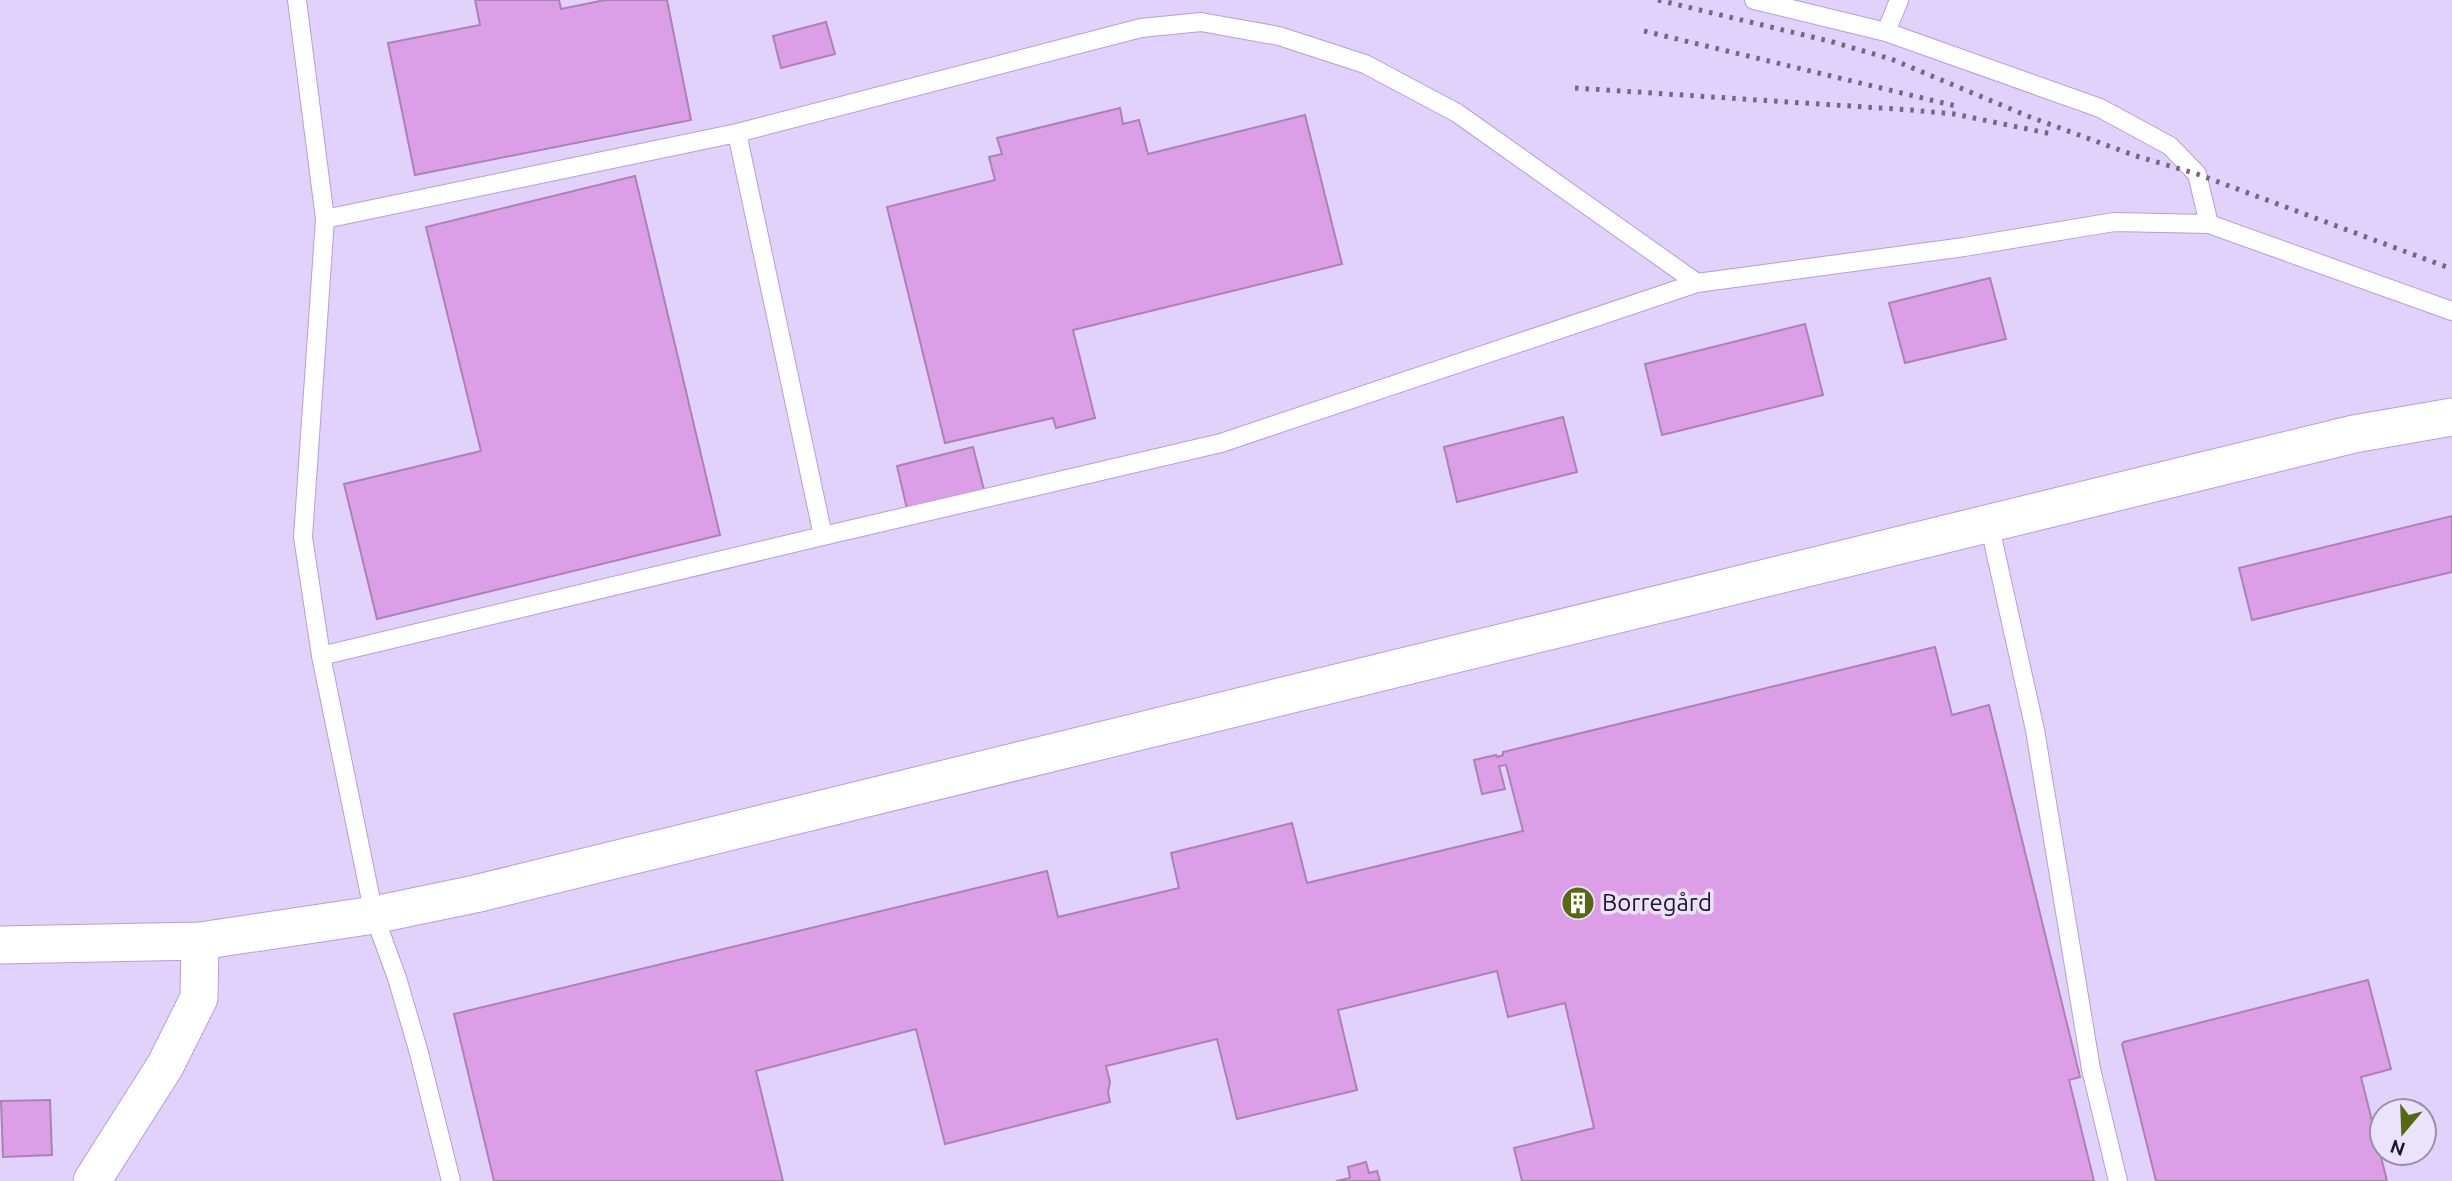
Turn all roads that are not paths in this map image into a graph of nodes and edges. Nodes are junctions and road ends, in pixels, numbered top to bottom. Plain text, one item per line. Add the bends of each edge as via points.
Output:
1 (297, 0) edge
2 (1754, 0) edge
3 (1899, 0) edge
4 (1886, 32) junction
5 (737, 133) junction
6 (325, 219) junction
7 (2209, 224) junction
8 (1697, 283) junction
9 (2452, 311) edge
10 (2452, 418) edge
11 (1989, 523) junction
12 (822, 536) junction
13 (321, 656) junction
14 (374, 915) junction
15 (200, 941) junction
16 (0, 945) edge
17 (92, 1181) edge
18 (451, 1181) edge
19 (2118, 1181) edge

1 - 6 lane
2 - 4 lane
3 - 4 lane
4 - 7 lane via 2101,108 2170,146 2197,174
5 - 6 lane
5 - 8 lane via 1142,28 1201,22 1279,36 1365,64 1457,113
5 - 12 lane
6 - 13 lane via 303,537
7 - 8 lane via 2114,222
7 - 9 lane
8 - 12 lane via 1221,443
10 - 11 street via 2354,434
11 - 14 street
11 - 19 lane via 2035,730 2091,1069
12 - 13 lane
13 - 14 lane
14 - 15 street
14 - 18 lane via 419,1053
15 - 16 street
15 - 17 street via 199,998 165,1066

